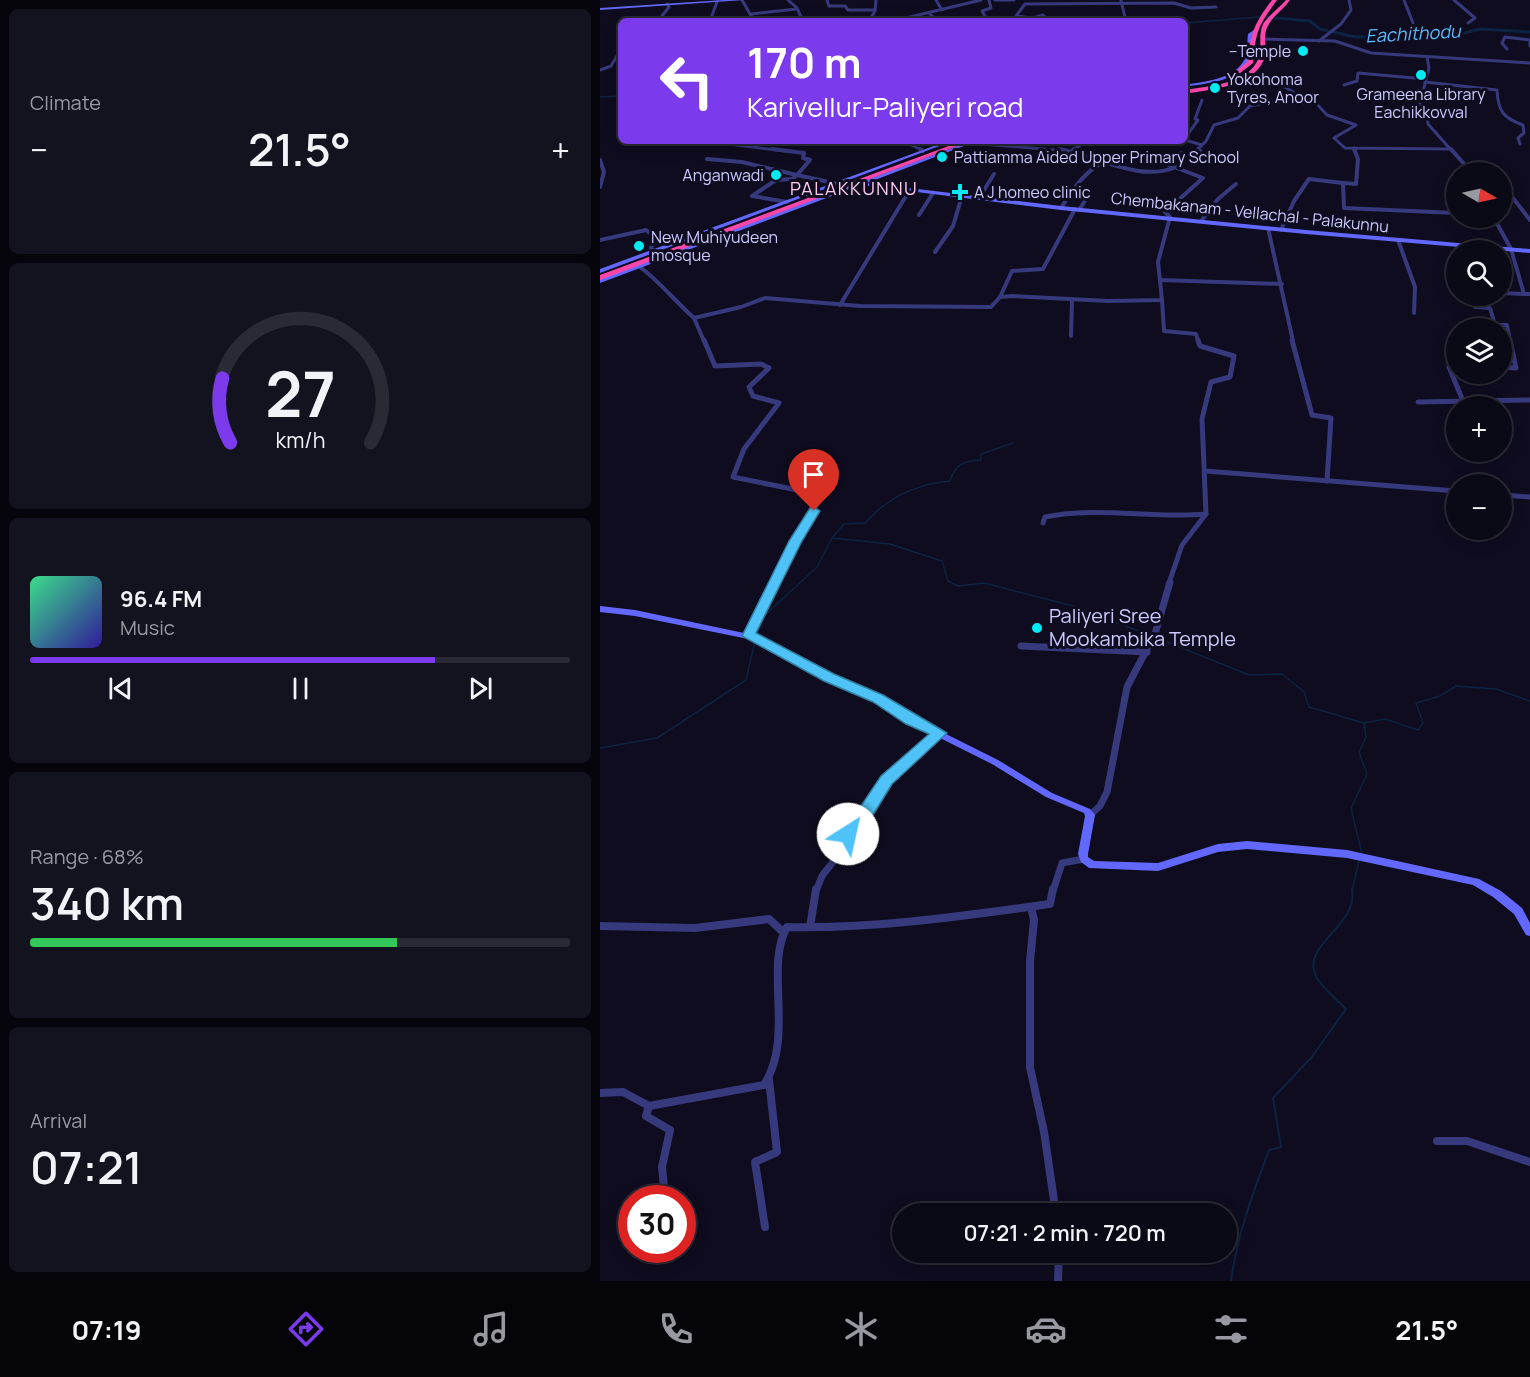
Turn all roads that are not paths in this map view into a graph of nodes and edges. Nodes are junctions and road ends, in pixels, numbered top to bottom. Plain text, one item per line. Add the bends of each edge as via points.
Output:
1 (742, 0) edge
2 (788, 0) edge
3 (827, 0) edge
4 (876, 0) edge
5 (936, 0) edge
6 (953, 0) edge
7 (982, 0) edge
8 (989, 0) edge
9 (995, 0) edge
10 (1014, 0) edge
11 (1275, 0) edge
12 (1288, 0) edge
13 (1349, 0) edge
14 (1404, 0) edge
15 (1454, 0) edge
16 (1121, 1) edge
17 (675, 2) edge
18 (717, 2) junction
19 (667, 4) junction
20 (1216, 7) dead end
21 (957, 8) junction
22 (600, 9) edge
23 (797, 9) junction
24 (875, 10) junction
25 (942, 10) junction
26 (929, 13) junction
27 (751, 14) junction
28 (660, 18) edge
29 (711, 18) edge
30 (753, 18) edge
31 (802, 18) edge
32 (871, 18) edge
33 (906, 18) edge
34 (934, 18) edge
35 (986, 18) dead end
36 (1046, 18) dead end
37 (1125, 18) edge
38 (1413, 23) dead end
39 (1468, 23) dead end
40 (1263, 39) junction
41 (1319, 40) junction
42 (1530, 46) edge
43 (1507, 49) dead end
44 (618, 55) edge
45 (1427, 57) junction
46 (1529, 62) edge
47 (600, 70) edge
48 (1246, 75) junction
49 (1425, 81) junction
50 (1344, 85) dead end
51 (1188, 87) edge
52 (1188, 88) edge
53 (1202, 100) dead end
54 (1304, 103) junction
55 (1188, 135) edge
56 (1188, 140) edge
57 (736, 144) edge
58 (910, 144) edge
59 (943, 144) edge
60 (951, 144) edge
61 (965, 144) edge
62 (1009, 144) edge
63 (1082, 144) edge
64 (1520, 144) dead end
65 (1202, 145) junction
66 (1354, 148) junction
67 (1451, 149) junction
68 (923, 151) junction
69 (1072, 151) junction
70 (706, 159) dead end
71 (600, 160) edge
72 (1108, 162) junction
73 (1161, 162) junction
74 (1462, 162) edge
75 (1176, 167) junction
76 (994, 174) dead end
77 (797, 175) junction
78 (861, 181) junction
79 (1343, 183) junction
80 (844, 184) junction
81 (1236, 184) dead end
82 (600, 187) edge
83 (909, 191) junction
84 (1071, 192) junction
85 (933, 193) junction
86 (962, 196) junction
87 (979, 198) junction
88 (1512, 198) edge
89 (787, 202) junction
90 (1060, 208) junction
91 (1077, 210) junction
92 (1446, 213) edge
93 (919, 215) dead end
94 (1170, 217) junction
95 (1202, 220) junction
96 (1530, 220) edge
97 (1268, 228) junction
98 (1281, 230) junction
99 (600, 240) edge
100 (1398, 240) junction
101 (1446, 244) edge
102 (1512, 249) edge
103 (1530, 251) edge
104 (654, 252) junction
105 (935, 252) dead end
106 (1512, 252) edge
107 (640, 267) junction
108 (600, 276) edge
109 (1160, 280) junction
110 (1282, 284) junction
111 (1512, 293) edge
112 (1524, 294) junction
113 (1530, 294) edge
114 (1000, 297) junction
115 (1072, 300) junction
116 (1162, 300) junction
117 (840, 305) junction
118 (1475, 306) edge
119 (1414, 313) dead end
120 (694, 318) junction
121 (1492, 318) edge
122 (1071, 336) dead end
123 (1512, 349) edge
124 (1512, 368) edge
125 (1512, 400) edge
126 (1530, 400) edge
127 (1446, 401) edge
128 (1418, 402) dead end
129 (1205, 471) junction
130 (1327, 481) junction
131 (1446, 490) edge
132 (1512, 496) edge
133 (1530, 497) edge
134 (1206, 514) junction
135 (1043, 523) dead end
136 (600, 609) edge
137 (748, 636) junction
138 (1021, 646) dead end
139 (1147, 652) junction
140 (939, 733) junction
141 (1090, 815) junction
142 (1084, 859) junction
143 (1031, 907) junction
144 (600, 926) edge
145 (810, 927) junction
146 (782, 931) junction
147 (1530, 932) edge
148 (769, 1080) junction
149 (600, 1093) edge
150 (649, 1106) junction
151 (1437, 1141) dead end
152 (1530, 1162) edge
153 (664, 1185) edge
154 (1054, 1203) edge
155 (765, 1227) dead end
156 (1059, 1263) edge
157 (1058, 1281) edge

1 - 18 street
1 - 27 street
2 - 23 street
3 - 24 street via 829,6
4 - 24 street
5 - 25 street
6 - 21 street
7 - 21 street
8 - 35 street via 990,8 982,11
9 - 10 street
11 - 51 highway via 1255,31 1252,57 1245,68 1225,78
12 - 40 highway via 1267,23
13 - 41 street via 1351,10 1341,24
14 - 38 street
15 - 39 street via 1475,18
16 - 20 street
16 - 36 street via 1024,4 1016,16
16 - 37 street
17 - 18 street
17 - 19 street
18 - 29 street
19 - 22 street
19 - 28 street via 669,7
21 - 25 street
23 - 27 street
23 - 31 street
24 - 32 street
25 - 26 street
26 - 33 street
26 - 34 street
27 - 30 street
40 - 41 street
40 - 48 highway via 1262,58
41 - 45 street via 1339,41 1371,52
42 - 43 street via 1530,40 1505,37 1501,39
44 - 47 street via 612,66
45 - 46 street
45 - 49 street
48 - 52 highway via 1216,86
48 - 54 street via 1268,78 1295,93
49 - 50 street via 1358,73 1357,81
49 - 64 street via 1496,89 1498,106 1506,119 1523,125
49 - 67 street via 1418,111 1427,114 1428,123
53 - 55 street via 1195,119 1198,120
54 - 65 street via 1248,106 1238,118 1214,125
54 - 66 street via 1316,104 1327,114 1357,125 1333,140
56 - 65 street
57 - 77 street via 804,153 803,158 810,160
58 - 68 street
59 - 68 street
60 - 78 highway
61 - 78 highway
62 - 69 street
63 - 69 street
65 - 73 street via 1198,149 1200,154 1178,153
66 - 67 street
66 - 79 street via 1358,159 1356,184
67 - 74 street
68 - 80 street
69 - 72 street
70 - 77 street via 752,162 761,168
71 - 82 street via 604,172
72 - 73 street via 1125,154
72 - 75 street via 1153,172 1168,172
72 - 84 street via 1094,168
73 - 75 street
75 - 94 street via 1203,178 1165,212
76 - 87 street
77 - 80 street
77 - 89 street via 789,180 776,180 752,196
78 - 80 highway
78 - 83 street, Chembakanam - Vellachal - Palakunnu
78 - 107 street
79 - 92 street via 1344,208
79 - 98 street via 1309,179
80 - 89 street
80 - 108 highway
81 - 95 street
83 - 85 street, Chembakanam - Vellachal - Palakunnu
83 - 117 street
84 - 90 street
84 - 91 street via 1090,192
85 - 86 street, Chembakanam - Vellachal - Palakunnu
85 - 93 street
86 - 87 street, Chembakanam - Vellachal - Palakunnu
86 - 105 street via 953,226
87 - 90 street, Chembakanam - Vellachal - Palakunnu
88 - 96 street
89 - 104 street
90 - 91 street, Chembakanam - Vellachal - Palakunnu
91 - 94 street, Chembakanam - Vellachal - Palakunnu
91 - 114 street via 1043,269 1012,271
94 - 95 street, Chembakanam - Vellachal - Palakunnu
94 - 109 street via 1158,262
95 - 97 street, Chembakanam - Vellachal - Palakunnu
97 - 98 street, Chembakanam - Vellachal - Palakunnu
97 - 110 street
98 - 100 street, Chembakanam - Vellachal - Palakunnu
99 - 104 street via 646,230 655,237 651,248
100 - 101 street, Chembakanam - Vellachal - Palakunnu
100 - 119 street via 1415,287
102 - 103 street, Chembakanam - Vellachal - Palakunnu
104 - 108 street
106 - 112 street
107 - 108 street
107 - 120 street
109 - 110 street
109 - 116 street
110 - 130 street via 1298,371 1312,415 1331,418
111 - 112 street
112 - 113 street
114 - 115 street
114 - 117 street via 992,307
115 - 116 street
115 - 122 street
116 - 129 street via 1164,332 1196,334 1200,346 1234,356 1230,377 1211,382 1202,420
117 - 120 street via 765,298 741,308
118 - 121 street via 1490,309
120 - 137 street via 716,366 761,364 769,368 749,387 753,396 779,403 747,448 733,477 822,495
123 - 124 street via 1516,368
125 - 126 street
127 - 128 street
129 - 130 street
129 - 134 street
130 - 131 street
132 - 133 street
134 - 135 street via 1172,517 1083,512 1045,517
134 - 139 street via 1187,536
136 - 137 street
137 - 140 street via 829,678 878,698
138 - 139 street
139 - 141 street via 1127,686 1120,739 1104,799 1099,810
140 - 141 street
140 - 145 street via 886,780 867,810 854,815 836,858 818,886
141 - 142 street
142 - 143 street via 1062,863 1050,904
142 - 147 street via 1092,865 1107,867 1158,867 1218,848 1247,844 1355,856 1475,882 1518,911
143 - 145 street via 939,919
143 - 154 street via 1034,920 1030,1067
144 - 146 street via 695,928 769,919
145 - 146 street via 787,927
146 - 148 street via 778,1046
148 - 150 street via 752,1088
148 - 155 street via 777,1152 756,1162
149 - 150 street via 623,1092
150 - 153 street via 646,1116 668,1128 671,1135 662,1167
151 - 152 street via 1467,1141
156 - 157 street

